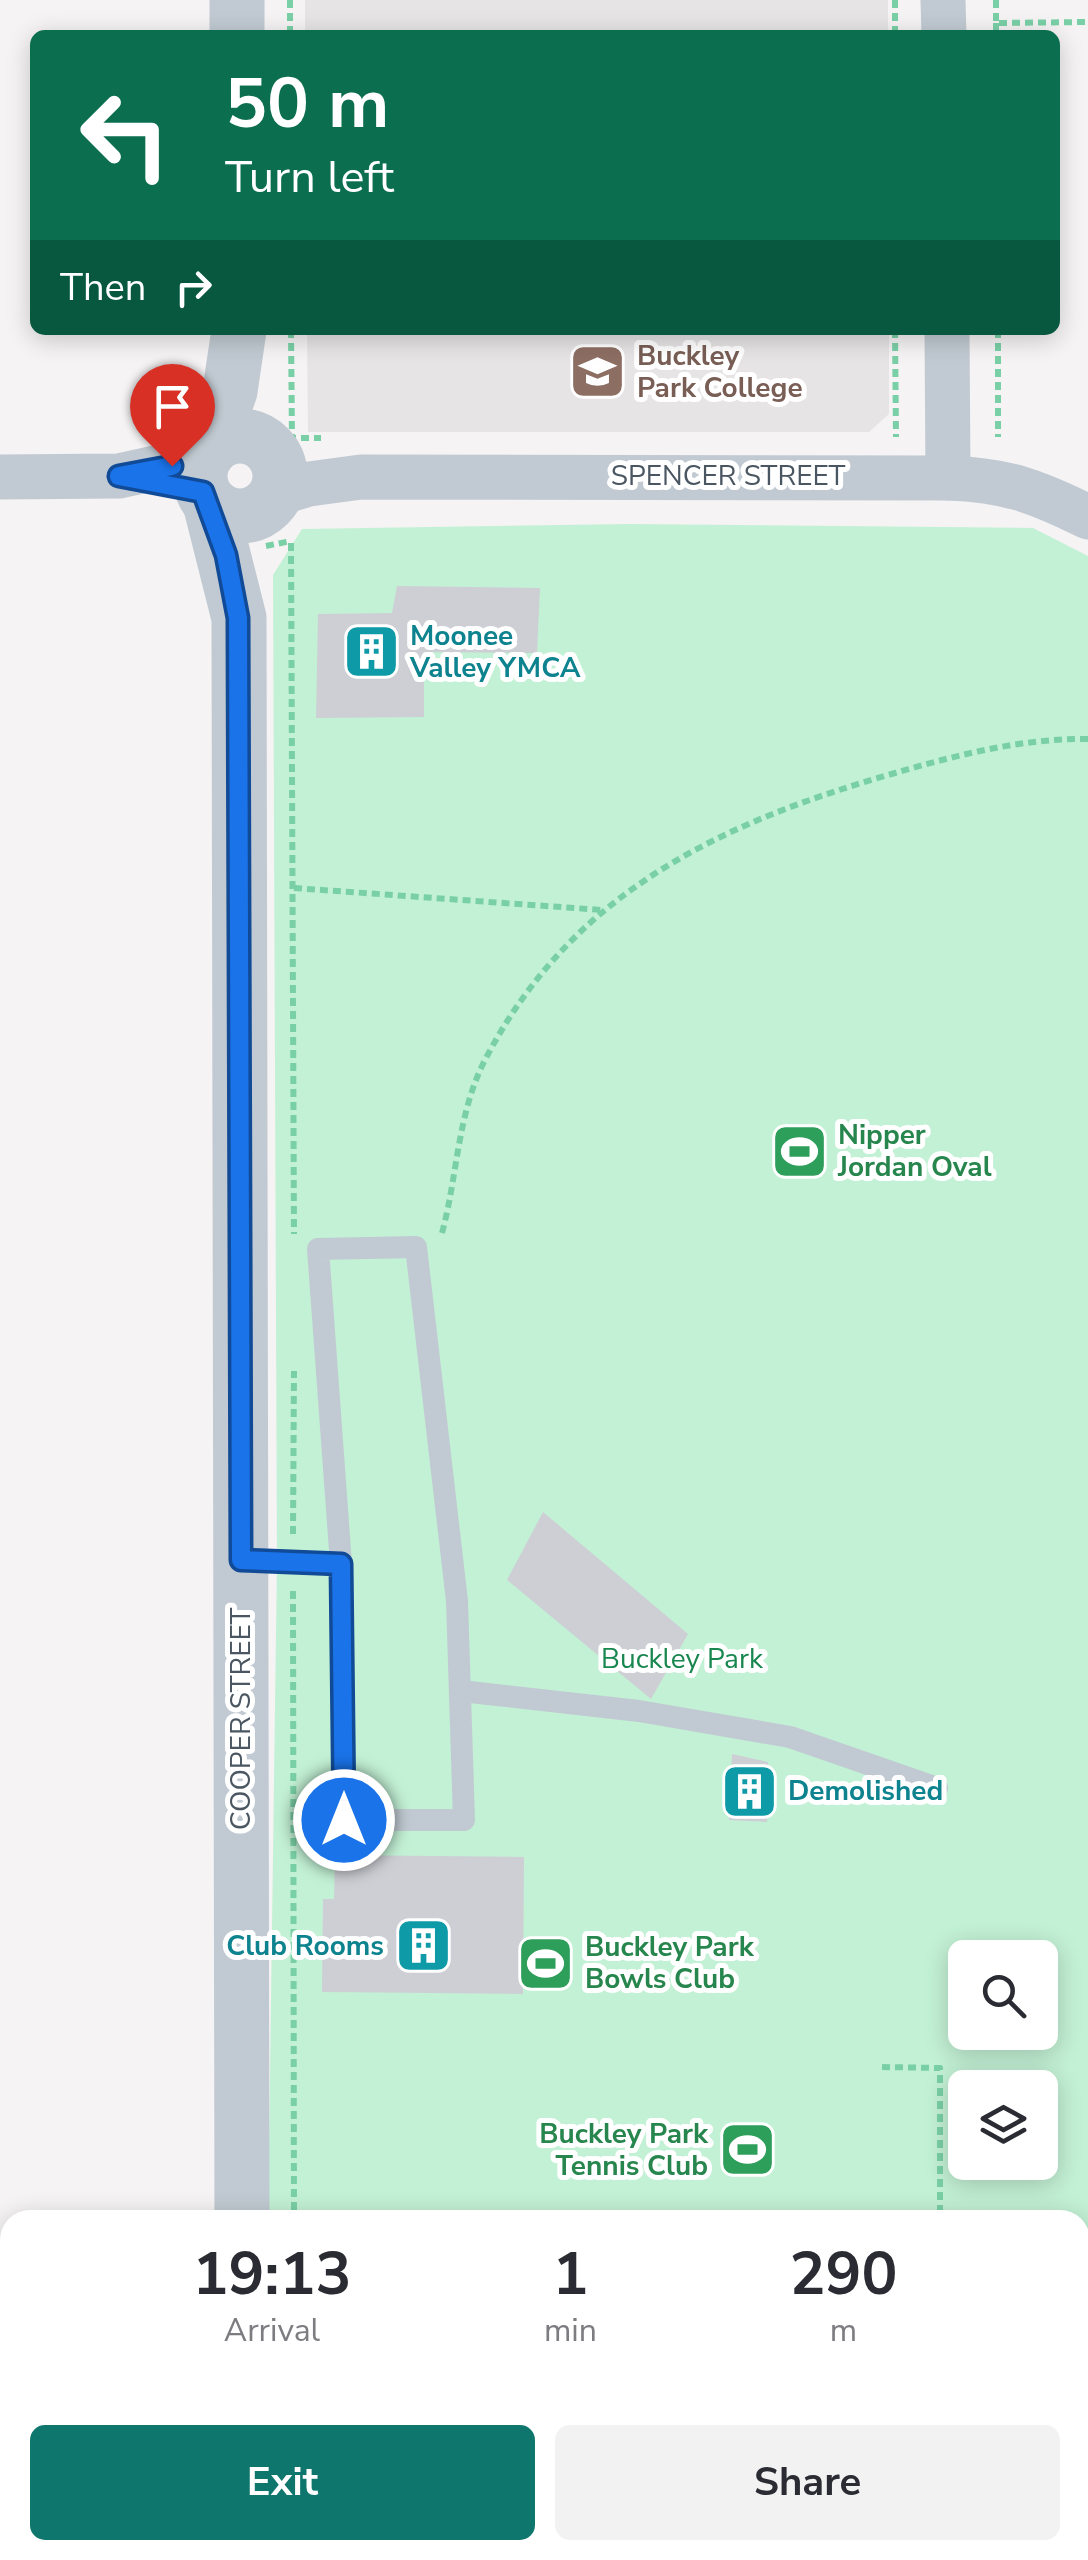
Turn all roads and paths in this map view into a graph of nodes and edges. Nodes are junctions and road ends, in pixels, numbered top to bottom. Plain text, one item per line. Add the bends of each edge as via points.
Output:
1 (237, 0) edge
2 (290, 0) edge
3 (894, 0) edge
4 (944, 0) edge
5 (996, 0) edge
6 (1088, 22) edge
7 (996, 23) junction
8 (237, 30) edge
9 (290, 30) edge
10 (895, 30) edge
11 (944, 30) edge
12 (996, 30) edge
13 (896, 335) edge
14 (947, 335) edge
15 (998, 335) edge
16 (240, 336) edge
17 (896, 437) dead end
18 (998, 437) dead end
19 (207, 476) junction
20 (0, 478) edge
21 (948, 478) junction
22 (275, 491) junction
23 (1088, 517) edge
24 (238, 618) junction
25 (1088, 739) edge
26 (604, 910) junction
27 (441, 1234) dead end
28 (241, 1560) junction
29 (341, 1564) junction
30 (461, 1691) junction
31 (938, 1788) dead end
32 (882, 2067) dead end
33 (242, 2210) edge
34 (940, 2210) edge

1 - 8 street
2 - 9 path
3 - 10 path
4 - 11 street
5 - 7 path
6 - 7 path
7 - 12 path
13 - 17 path
14 - 21 street
15 - 18 path
16 - 19 street
16 - 22 street
19 - 20 street
19 - 22 street via 230,515
19 - 22 street via 218,443 240,436 263,444
19 - 24 street, COOPER STREET
21 - 22 street, SPENCER STREET via 361,477 301,468
21 - 23 street, SPENCER STREET via 1032,489
22 - 24 street, COOPER STREET
22 - 26 path via 294,888
24 - 28 street, COOPER STREET
25 - 26 path via 930,762 793,804 730,828
26 - 27 path via 528,992 486,1058 459,1133
28 - 29 lane
28 - 33 street, COOPER STREET
29 - 30 lane via 344,1820 464,1820
29 - 30 lane via 318,1249 416,1247 448,1509
30 - 31 lane via 639,1710 790,1737
32 - 34 path via 940,2068

